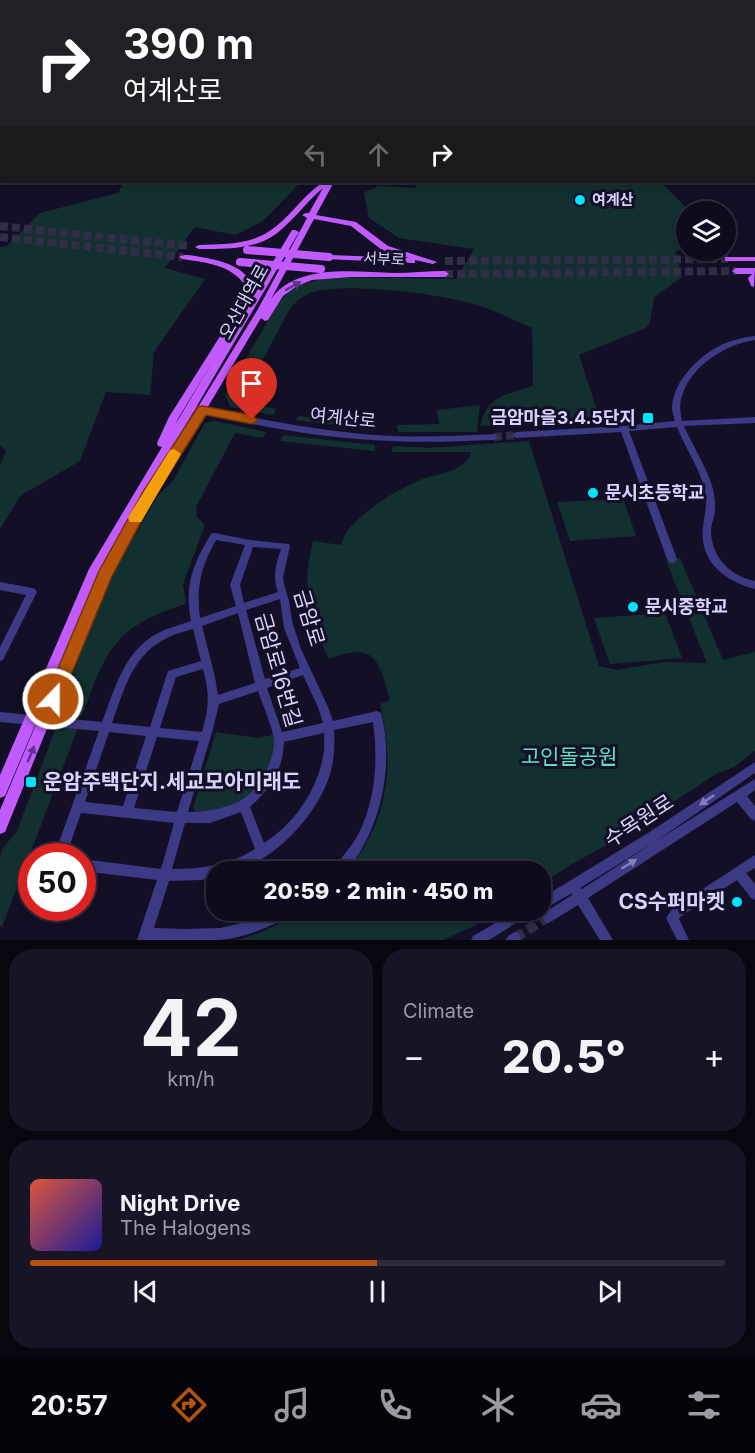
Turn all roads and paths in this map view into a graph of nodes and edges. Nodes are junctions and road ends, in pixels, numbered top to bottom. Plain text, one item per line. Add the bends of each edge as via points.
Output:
1 (328, 183) edge
2 (308, 215) junction
3 (347, 222) junction
4 (189, 246) tunnel mouth
5 (199, 247) junction
6 (736, 259) tunnel mouth
7 (755, 259) edge
8 (433, 261) junction
9 (445, 261) tunnel mouth
10 (736, 271) tunnel mouth
11 (755, 271) edge
12 (427, 274) junction
13 (445, 274) tunnel mouth
14 (755, 338) edge
15 (201, 406) junction
16 (755, 423) edge
17 (679, 425) junction
18 (624, 429) junction
19 (516, 435) tunnel mouth
20 (494, 437) tunnel mouth
21 (138, 496) junction
22 (250, 543) junction
23 (672, 560) dead end
24 (755, 585) edge
25 (0, 586) edge
26 (283, 594) junction
27 (240, 607) junction
28 (197, 622) junction
29 (0, 657) edge
30 (206, 664) junction
31 (306, 670) junction
32 (261, 685) junction
33 (214, 701) junction
34 (0, 717) edge
35 (31, 719) junction
36 (45, 720) junction
37 (107, 726) junction
38 (329, 727) junction
39 (154, 731) junction
40 (205, 737) junction
41 (279, 738) junction
42 (755, 767) edge
43 (755, 784) edge
44 (0, 791) edge
45 (739, 795) junction
46 (244, 805) junction
47 (77, 807) junction
48 (127, 812) junction
49 (755, 815) edge
50 (181, 818) junction
51 (0, 827) edge
52 (65, 843) edge
53 (262, 851) junction
54 (346, 861) edge
55 (755, 861) edge
56 (96, 867) edge
57 (738, 872) junction
58 (164, 875) junction
59 (576, 890) junction
60 (755, 894) edge
61 (551, 900) edge
62 (551, 914) tunnel mouth
63 (265, 921) edge
64 (506, 923) tunnel mouth
65 (145, 937) edge
66 (477, 940) edge
67 (607, 940) edge
68 (683, 940) edge

1 - 2 main road, 오산대역로
1 - 3 main road via 322,208
1 - 5 main road via 310,192 281,225 261,239
2 - 3 main road
2 - 15 main road, 오산대역로
2 - 15 main road, 오산대역로 via 262,309
3 - 8 main road via 360,227 385,248
4 - 5 main road
5 - 8 main road, 서부로, bridge
6 - 7 main road
8 - 9 main road, 서부로
10 - 11 main road
12 - 13 main road, 서부로
15 -> 12 main road via 227,380 274,301 286,289 321,276
12 - 21 main road, 서부로, bridge via 183,257 238,270 249,285 249,295 174,417
14 - 17 street via 731,343 693,371 676,400
15 - 20 street, 여계산로 via 304,430 359,436 439,440
15 - 21 main road, 오산대역로
15 - 36 main road, 오산대역로 via 105,575
16 - 17 street via 688,428
17 - 18 street
17 - 24 street via 711,498 706,531 711,554 723,572
18 - 19 street
18 - 23 street
21 - 35 main road, 오산대역로 via 95,569
22 - 26 street, 금암로 via 286,546 278,584
22 - 27 street, 금암로16번길 via 235,585
22 - 28 street, 금암로 via 214,536 208,544 191,592
25 - 29 street via 32,592
26 - 27 street
26 - 31 street, 금암로 via 292,636
27 - 28 street
27 - 32 street, 금암로16번길
28 - 30 street, 금암로
28 - 37 street via 158,638 134,659
30 - 33 street, 금암로
30 - 39 street via 172,674
31 - 32 street
31 - 38 street, 금암로
32 - 33 street
32 - 41 street, 금암로16번길
33 - 40 street, 금암로
34 - 35 street
35 - 36 street
35 - 44 main road, 오산대역로
36 - 37 street
51 -> 36 main road, 오산대역로
37 - 39 street
37 - 47 street
38 - 41 street
38 - 53 street, 금암로 via 327,760 313,799 295,825
38 - 54 street via 377,716 383,751 380,789 370,819
39 - 40 street
39 - 48 street
40 - 50 street, 금암로
41 - 46 street, 금암로16번길 via 275,766 261,789
42 -> 59 street, 수목원로
43 - 45 street, 수목원로
45 - 49 street
59 -> 45 street, 수목원로
46 - 50 street, 금암로16번길 via 219,815
46 - 53 street
47 - 48 street, 금암로16번길
47 - 52 street
48 - 50 street, 금암로16번길
50 - 58 street, 금암로
53 - 58 street, 금암로 via 217,871
55 - 57 street
56 - 58 street
57 - 60 street
57 - 68 street via 676,913 672,918
58 - 65 street, 금암로
59 - 61 street, 수목원로
59 - 62 street, 수목원로
59 - 67 street
63 - 65 street via 237,933 214,937
64 - 66 street

